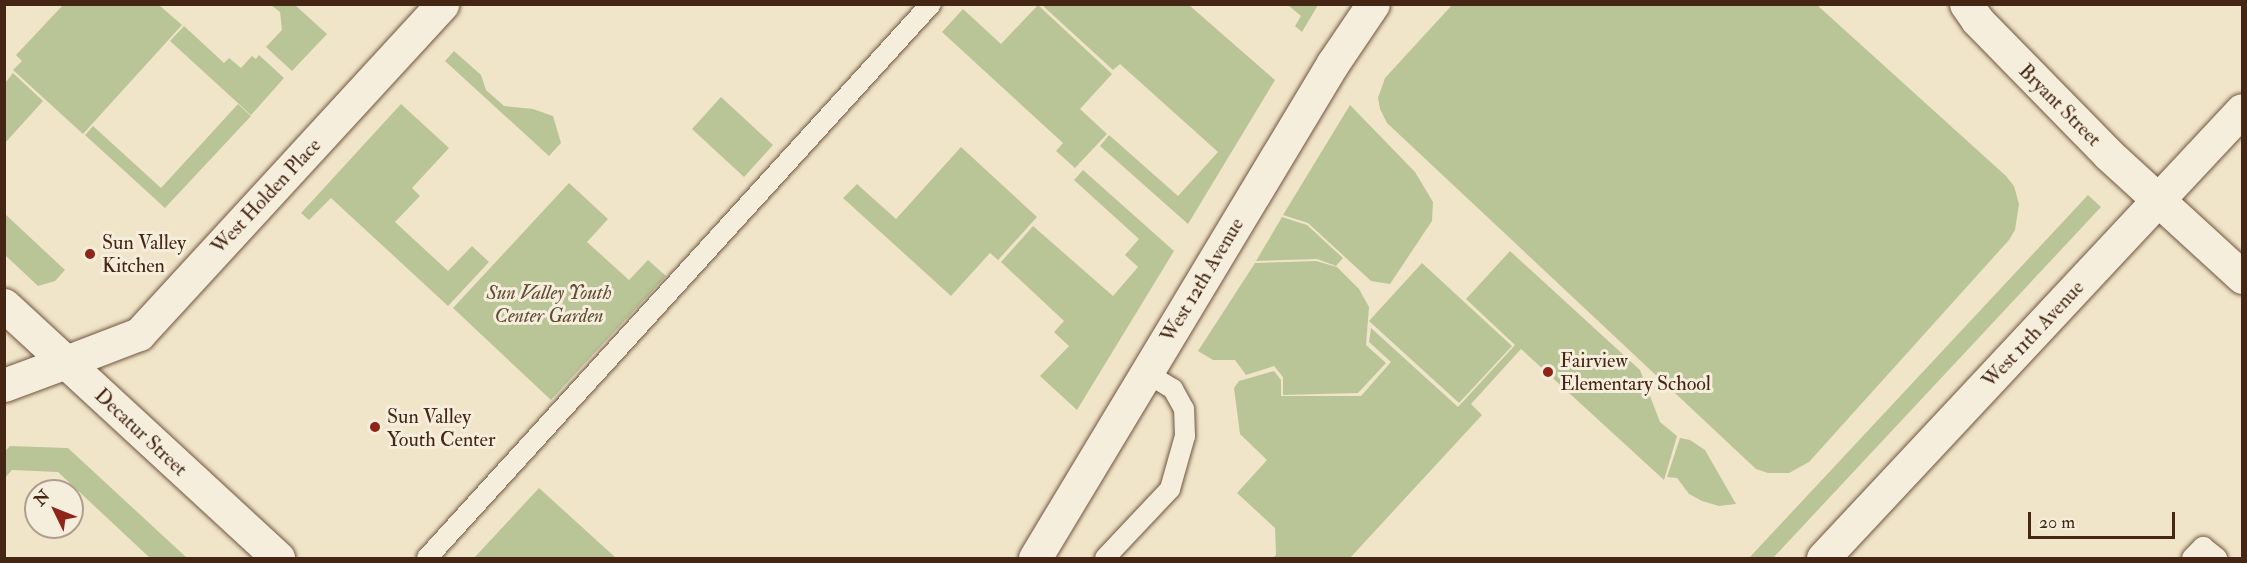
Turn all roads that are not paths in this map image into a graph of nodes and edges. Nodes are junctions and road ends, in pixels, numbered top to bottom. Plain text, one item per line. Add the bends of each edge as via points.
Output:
1 (442, 4) edge
2 (931, 4) edge
3 (1373, 4) edge
4 (1966, 4) edge
5 (2242, 110) edge
6 (2158, 200) junction
7 (2242, 277) edge
8 (4, 305) edge
9 (66, 362) junction
10 (1146, 373) junction
11 (4, 385) edge
12 (278, 558) edge
13 (427, 558) edge
14 (1035, 558) edge
15 (1105, 558) edge
16 (1823, 558) edge
17 (2192, 558) edge
18 (2217, 558) edge

1 - 9 street, West Holden Place via 139,334
2 - 13 lane
3 - 10 street, West 12th Avenue via 1333,63
4 - 6 street, Bryant Street via 2047,92
5 - 6 street, West 11th Avenue
6 - 7 street, Bryant Street
6 - 16 street, West 11th Avenue
8 - 9 street, Decatur Street
9 - 11 street, West Holden Place
9 - 12 street, Decatur Street
10 - 14 street, West 12th Avenue
10 - 15 lane via 1173,389 1184,409 1185,436 1170,489
17 - 18 lane via 2204,547

